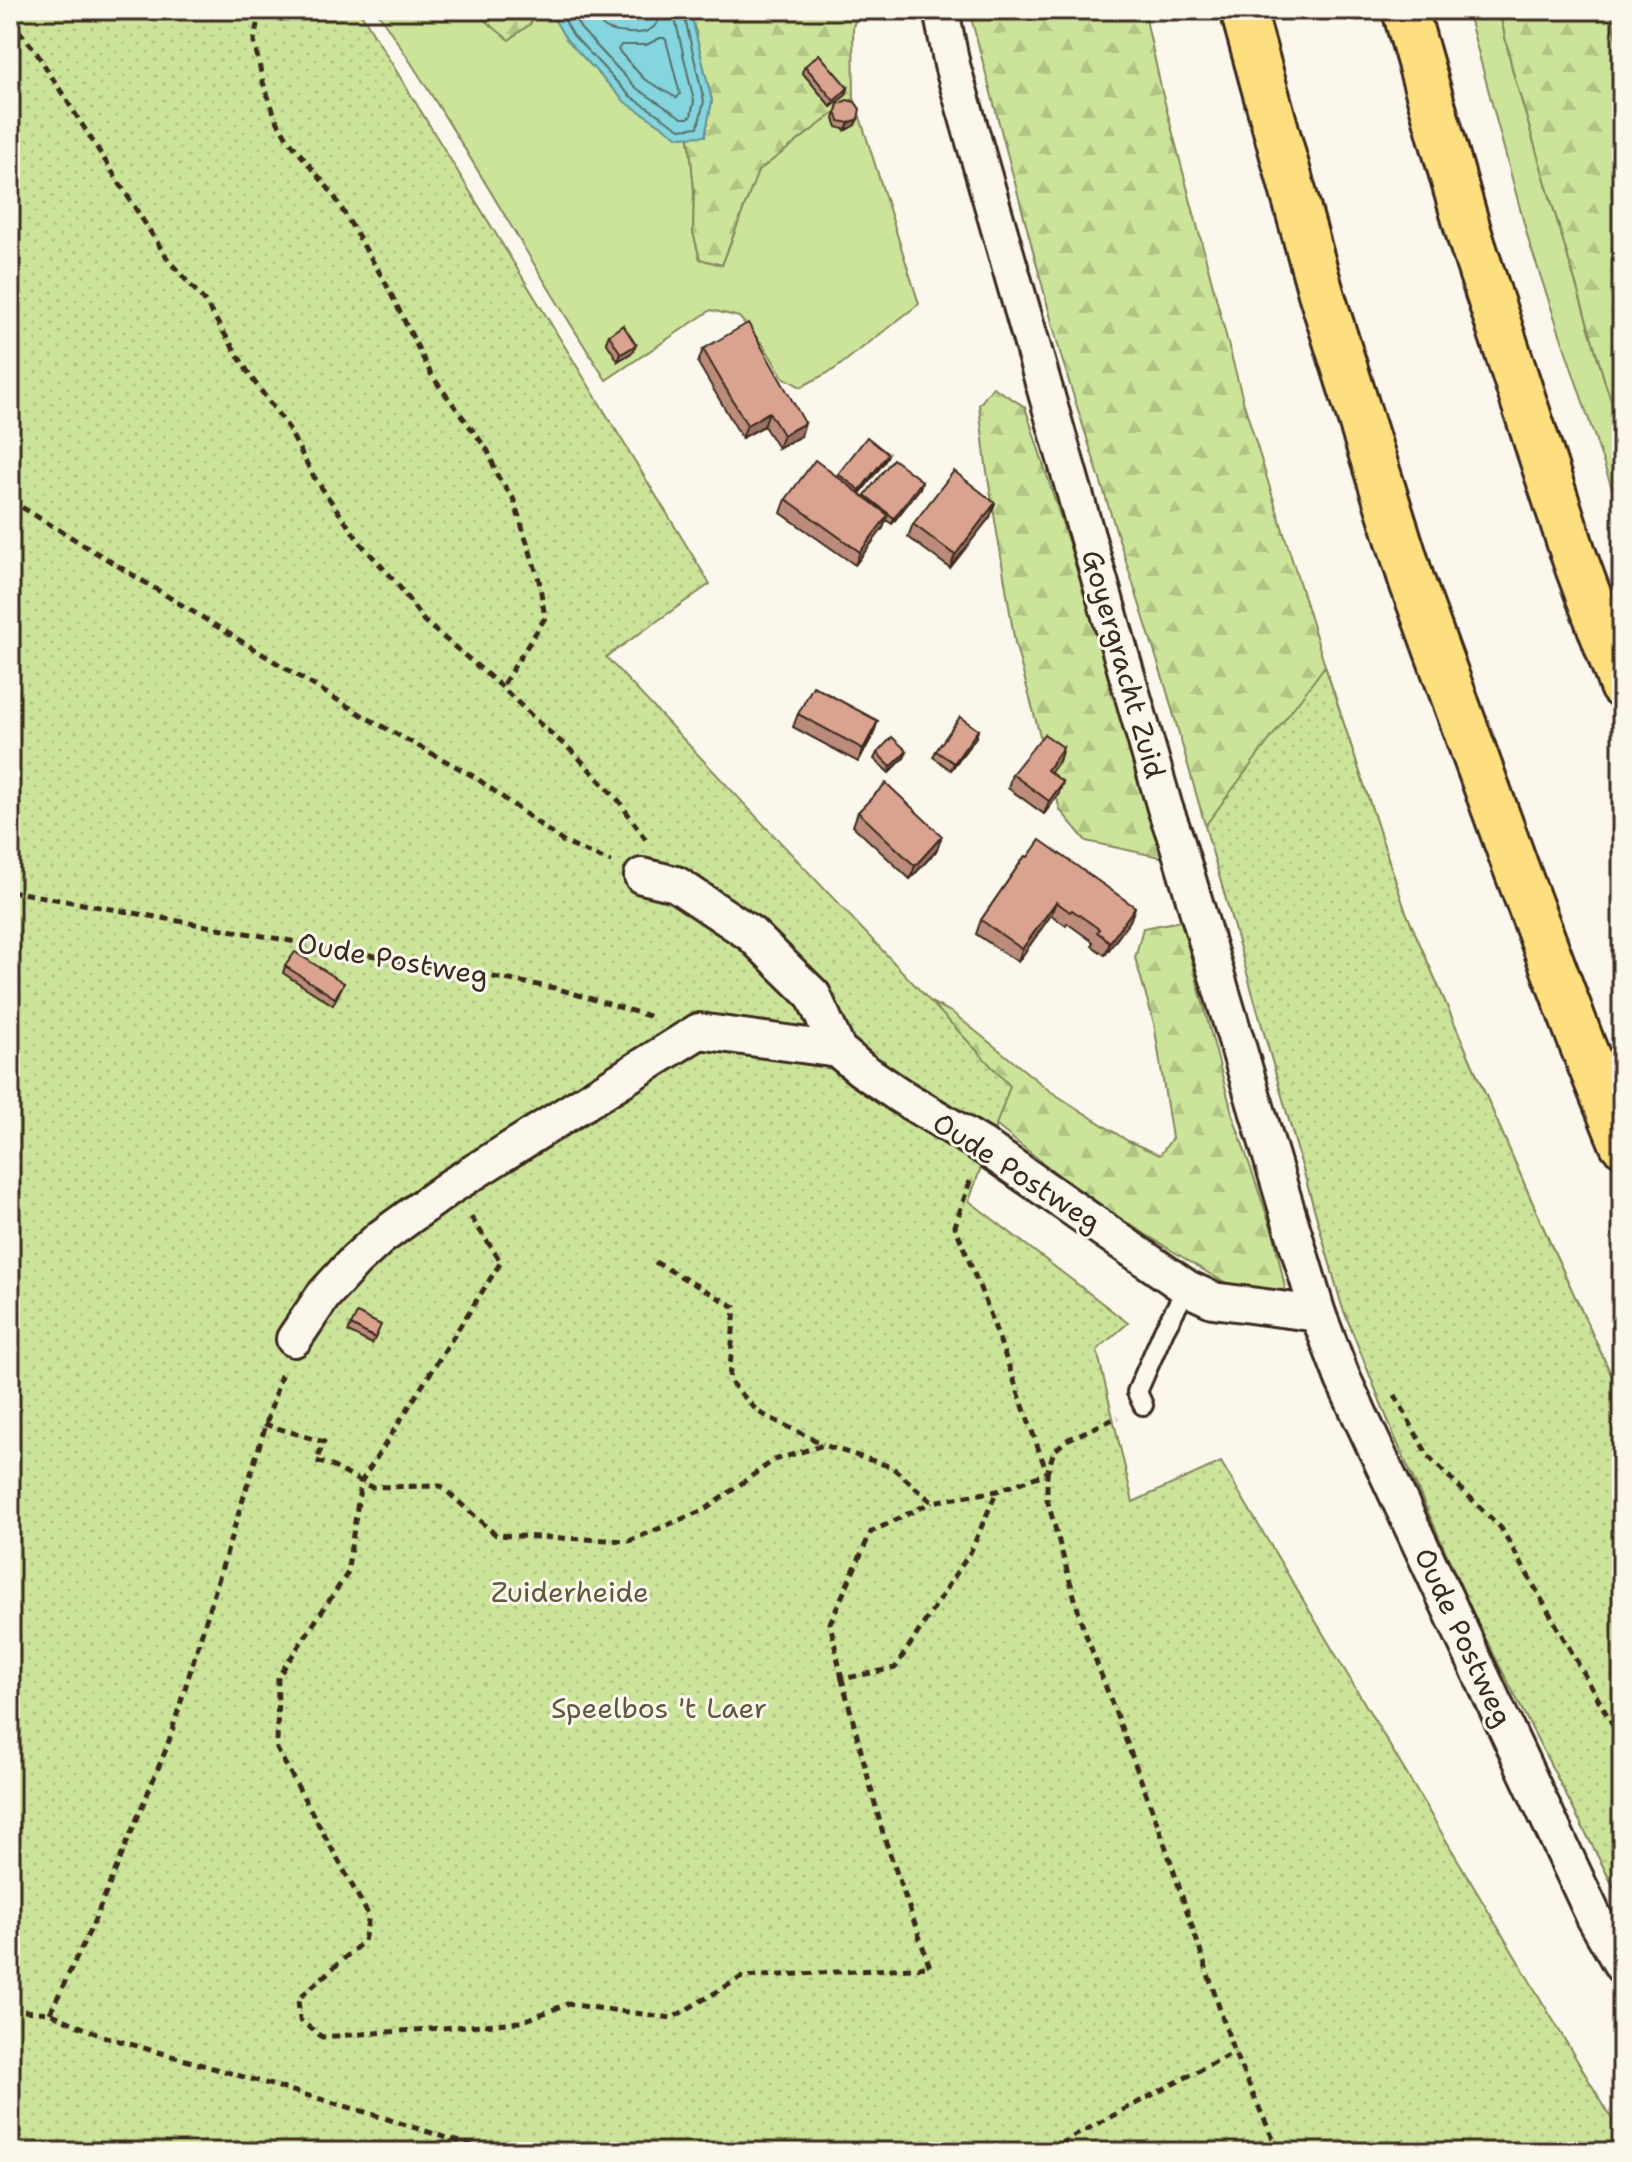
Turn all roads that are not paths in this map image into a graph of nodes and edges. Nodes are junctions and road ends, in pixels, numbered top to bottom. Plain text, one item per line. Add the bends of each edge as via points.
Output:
1 (941, 10) edge
2 (1243, 10) edge
3 (1405, 10) edge
4 (1622, 686) edge
5 (642, 876) road end
6 (838, 1050) junction
7 (1622, 1143) edge
8 (1187, 1288) junction
9 (1318, 1314) junction
10 (294, 1339) road end
11 (1143, 1405) road end
12 (1622, 1966) edge

1 - 9 street, Goyergracht Zuid via 1165,808
2 - 7 highway via 1321,293 1412,582
3 - 4 highway via 1470,237
5 - 6 street via 676,884 751,934 813,995
6 - 8 street, Oude Postweg
6 - 10 street via 699,1031 450,1187 380,1238 323,1296
8 - 9 street, Oude Postweg via 1213,1300
8 - 11 lane via 1137,1392
9 - 12 street, Oude Postweg via 1343,1379 1594,1917

